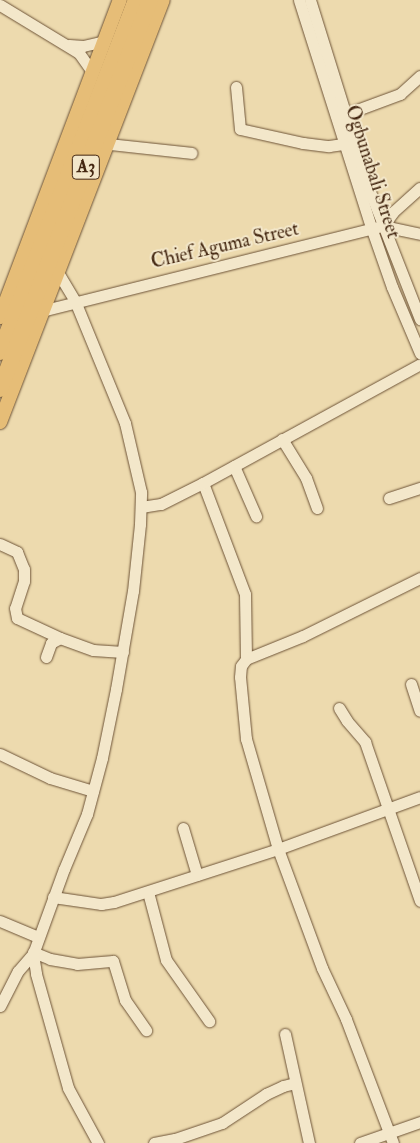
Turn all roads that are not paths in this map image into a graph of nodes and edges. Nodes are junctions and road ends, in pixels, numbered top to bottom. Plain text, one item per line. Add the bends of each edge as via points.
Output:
1 (120, 0) edge
2 (136, 0) edge
3 (150, 0) edge
4 (163, 0) edge
5 (299, 0) edge
6 (310, 0) edge
7 (0, 5) edge
8 (104, 41) junction
9 (69, 46) junction
10 (92, 73) junction
11 (420, 76) edge
12 (236, 87) dead end
13 (346, 114) junction
14 (108, 144) junction
15 (343, 144) junction
16 (192, 153) dead end
17 (420, 188) edge
18 (377, 228) junction
19 (420, 234) edge
20 (58, 274) junction
21 (75, 301) junction
22 (45, 310) junction
23 (420, 319) edge
24 (10, 327) edge
25 (0, 352) edge
26 (420, 353) edge
27 (420, 364) edge
28 (0, 389) edge
29 (0, 422) edge
30 (282, 439) junction
31 (234, 466) junction
32 (203, 483) junction
33 (420, 488) edge
34 (389, 498) dead end
35 (141, 507) junction
36 (317, 508) dead end
37 (256, 516) dead end
38 (0, 544) edge
39 (420, 578) edge
40 (60, 638) junction
41 (123, 652) junction
42 (46, 657) dead end
43 (246, 660) junction
44 (411, 684) dead end
45 (339, 708) dead end
46 (420, 711) edge
47 (0, 754) edge
48 (93, 791) junction
49 (420, 797) edge
50 (389, 809) junction
51 (183, 828) dead end
52 (278, 849) junction
53 (197, 875) junction
54 (148, 892) junction
55 (53, 897) junction
56 (420, 901) edge
57 (0, 921) edge
58 (38, 937) junction
59 (33, 953) junction
60 (0, 1006) edge
61 (209, 1021) dead end
62 (146, 1030) dead end
63 (285, 1034) dead end
64 (296, 1083) junction
65 (420, 1122) edge
66 (391, 1138) edge
67 (98, 1143) edge
68 (154, 1143) edge
69 (309, 1143) edge
70 (360, 1143) edge

1 - 8 main road
2 - 24 highway, A3
3 - 24 highway, A3
4 - 14 main road
5 - 15 street, Ogbunabali Street
6 - 13 street, Ogbunabali Street
7 - 9 street
8 - 9 street
8 - 10 main road
9 - 10 street via 79,53
10 - 24 main road
11 - 13 street via 400,94
12 - 15 street via 240,129 302,143
13 - 18 street, Ogbunabali Street
14 - 16 street
14 - 20 main road
15 - 18 street, Ogbunabali Street
17 - 18 street
18 - 19 street
18 - 21 street, Chief Aguma Street
18 - 23 street, Ogbunabali Street
18 - 26 street, Ogbunabali Street via 392,287
20 - 21 street
20 - 22 main road
21 - 22 street, Chief Aguma Street
21 - 35 street via 125,423 141,492
22 - 29 main road
24 - 25 highway, A3
24 - 28 highway, A3
27 - 30 street
30 - 31 street
30 - 36 street via 306,478
31 - 32 street
31 - 37 street
32 - 35 street via 161,504
32 - 43 street via 245,594
33 - 34 street
35 - 41 street via 133,592
38 - 40 street via 17,552 24,569 24,581 15,608 17,618
39 - 43 street via 303,636
40 - 41 street via 93,650
40 - 42 street via 51,643
41 - 48 street
43 - 52 street via 241,666 240,677 246,739
44 - 46 street
45 - 50 street via 365,742
47 - 48 street via 50,778
48 - 55 street via 87,814
49 - 50 street
50 - 52 street
50 - 56 street
51 - 53 street
52 - 53 street
52 - 66 street
53 - 54 street
54 - 55 street via 101,904
54 - 61 street via 166,960
55 - 58 street
57 - 58 street
58 - 59 street
59 - 60 street via 18,971
59 - 62 street via 77,964 113,961 125,1000
59 - 67 street via 68,1088
63 - 64 street
64 - 68 street via 266,1094 222,1123
64 - 69 street
65 - 66 street
66 - 70 street

